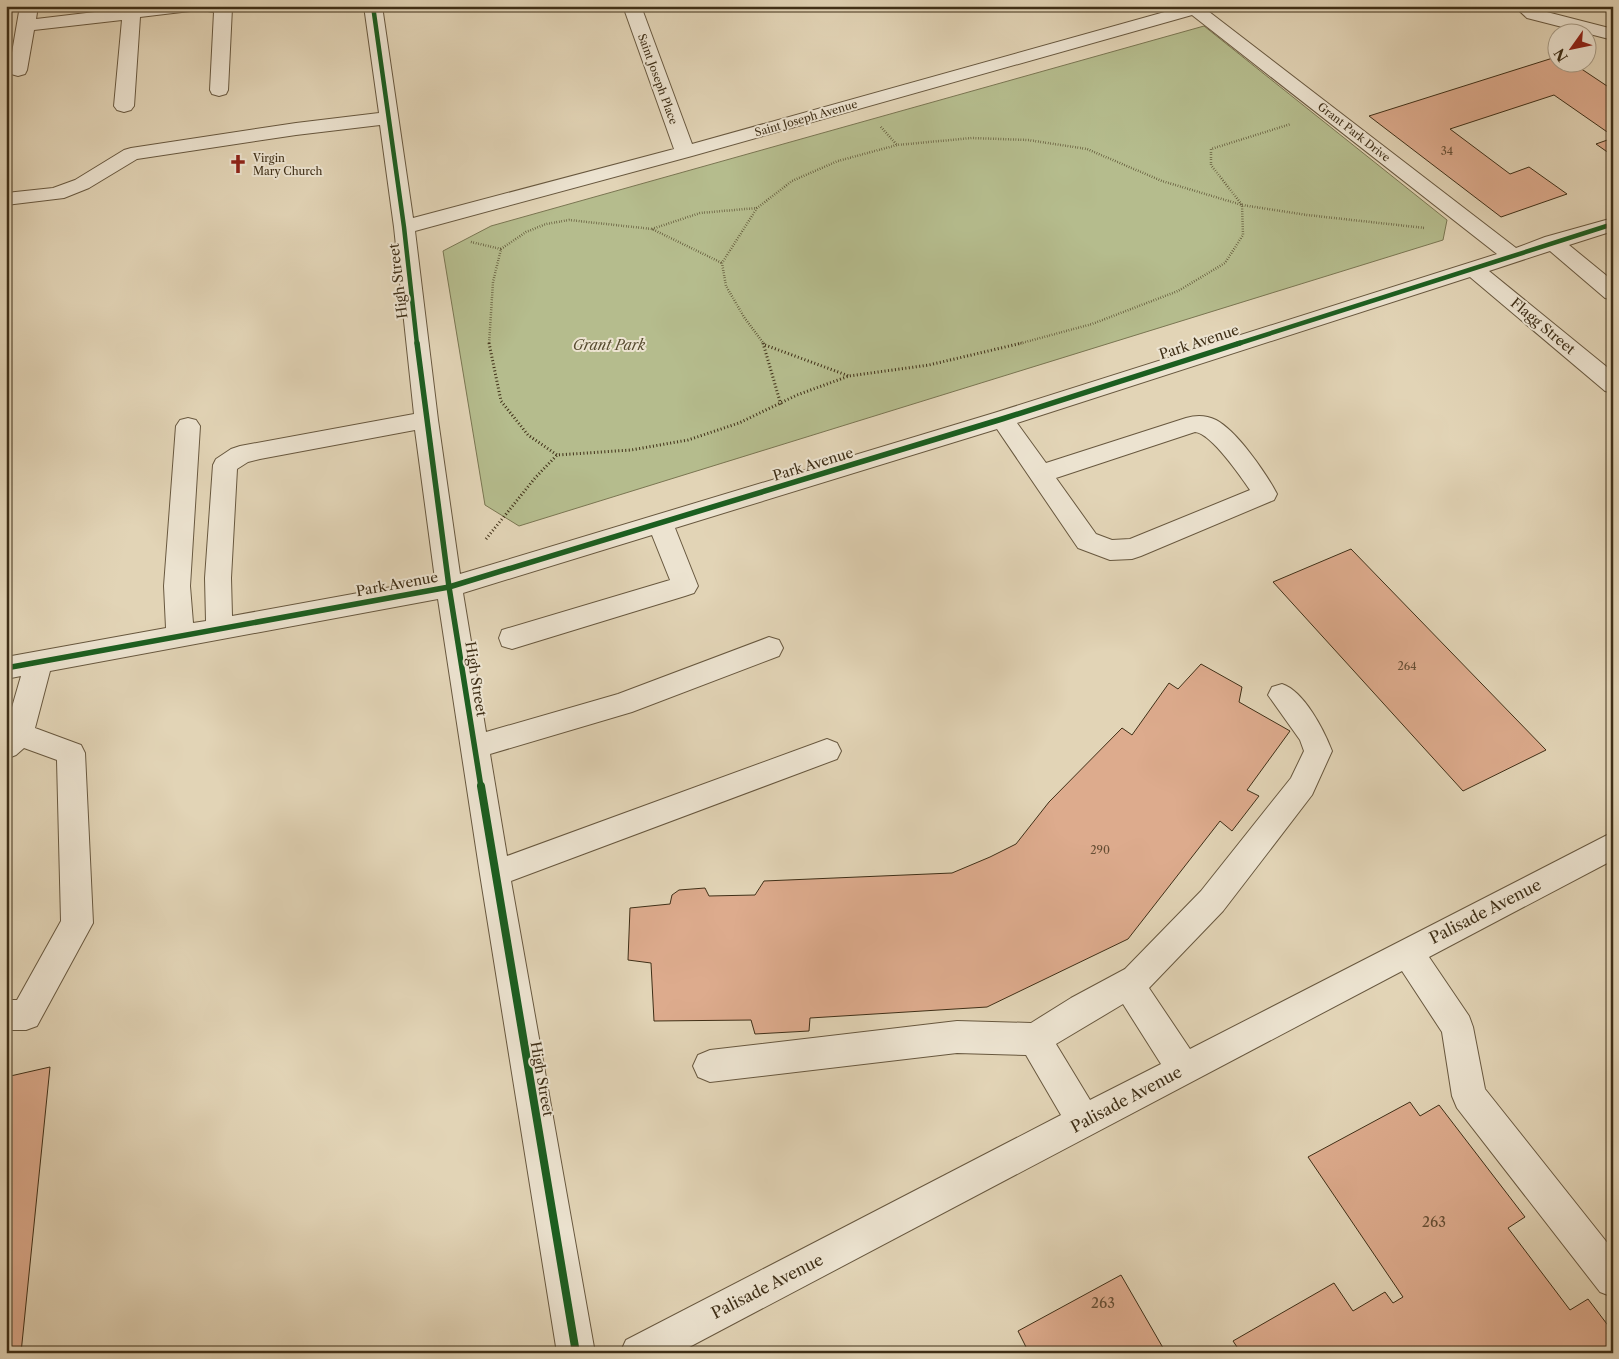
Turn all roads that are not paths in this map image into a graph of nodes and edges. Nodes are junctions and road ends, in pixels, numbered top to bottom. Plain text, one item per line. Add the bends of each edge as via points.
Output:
1 (29, 6) edge
2 (190, 6) edge
3 (208, 6) edge
4 (373, 6) edge
5 (632, 6) edge
6 (1523, 6) edge
7 (1201, 8) edge
8 (131, 14) junction
9 (26, 26) junction
10 (1609, 32) edge
11 (18, 70) dead end
12 (219, 90) dead end
13 (124, 106) dead end
14 (389, 118) junction
15 (685, 152) junction
16 (6, 199) edge
17 (1613, 224) edge
18 (404, 227) junction
19 (1552, 242) junction
20 (1512, 255) junction
21 (1473, 268) junction
22 (1613, 293) edge
23 (1613, 384) edge
24 (1002, 419) junction
25 (426, 420) junction
26 (188, 426) dead end
27 (1039, 474) junction
28 (661, 524) junction
29 (449, 587) junction
30 (219, 629) junction
31 (180, 636) junction
32 (512, 638) dead end
33 (769, 648) dead end
34 (39, 662) junction
35 (6, 668) edge
36 (1282, 695) dead end
37 (13, 740) edge
38 (474, 747) junction
39 (827, 751) dead end
40 (1613, 845) edge
41 (495, 874) junction
42 (1407, 952) junction
43 (1128, 984) junction
44 (6, 1016) edge
45 (1035, 1039) junction
46 (710, 1066) dead end
47 (1183, 1068) junction
48 (1084, 1122) junction
49 (1613, 1279) edge
50 (576, 1353) edge
51 (639, 1353) edge

1 - 9 street
2 - 8 street
3 - 12 street via 223,8
4 - 14 street, High Street
5 - 15 street, Saint Joseph Place
6 - 10 street via 1533,14
7 - 15 street, Saint Joseph Avenue
7 - 20 street, Grant Park Drive
8 - 9 street
8 - 13 street
9 - 11 street
14 - 16 street via 131,154 82,184 57,194
14 - 18 street, High Street
15 - 18 street, Saint Joseph Avenue
17 - 19 street, Park Avenue
18 - 25 street, High Street
19 - 20 street, Park Avenue
19 - 22 street
20 - 21 street, Park Avenue
21 - 23 street, Flagg Street
21 - 24 street, Park Avenue
24 - 27 street
24 - 28 street, Park Avenue
25 - 29 street, High Street
25 - 30 street via 260,450 240,455 225,464 218,578
26 - 31 street via 177,586
27 - 27 street via 1087,541 1110,550 1132,548 1265,494 1246,466 1211,428 1201,424
28 - 29 street, Park Avenue
28 - 32 street via 685,586
29 - 30 street, Park Avenue
29 - 38 street, High Street
30 - 31 street, Park Avenue
31 - 34 street, Park Avenue
33 - 38 street via 622,704
34 - 35 street, Park Avenue
34 - 37 street
36 - 43 street via 1312,735 1318,750 1302,786 1212,901 1136,980
37 - 44 street via 71,753 77,923 26,1015
38 - 41 street, High Street
39 - 41 street
40 - 42 street, Palisade Avenue
41 - 50 street, High Street
42 - 47 street, Palisade Avenue
42 - 49 street via 1457,1028 1469,1096
43 - 45 street
43 - 47 street
45 - 46 street via 957,1037
45 - 48 street
47 - 48 street, Palisade Avenue
48 - 51 street, Palisade Avenue

